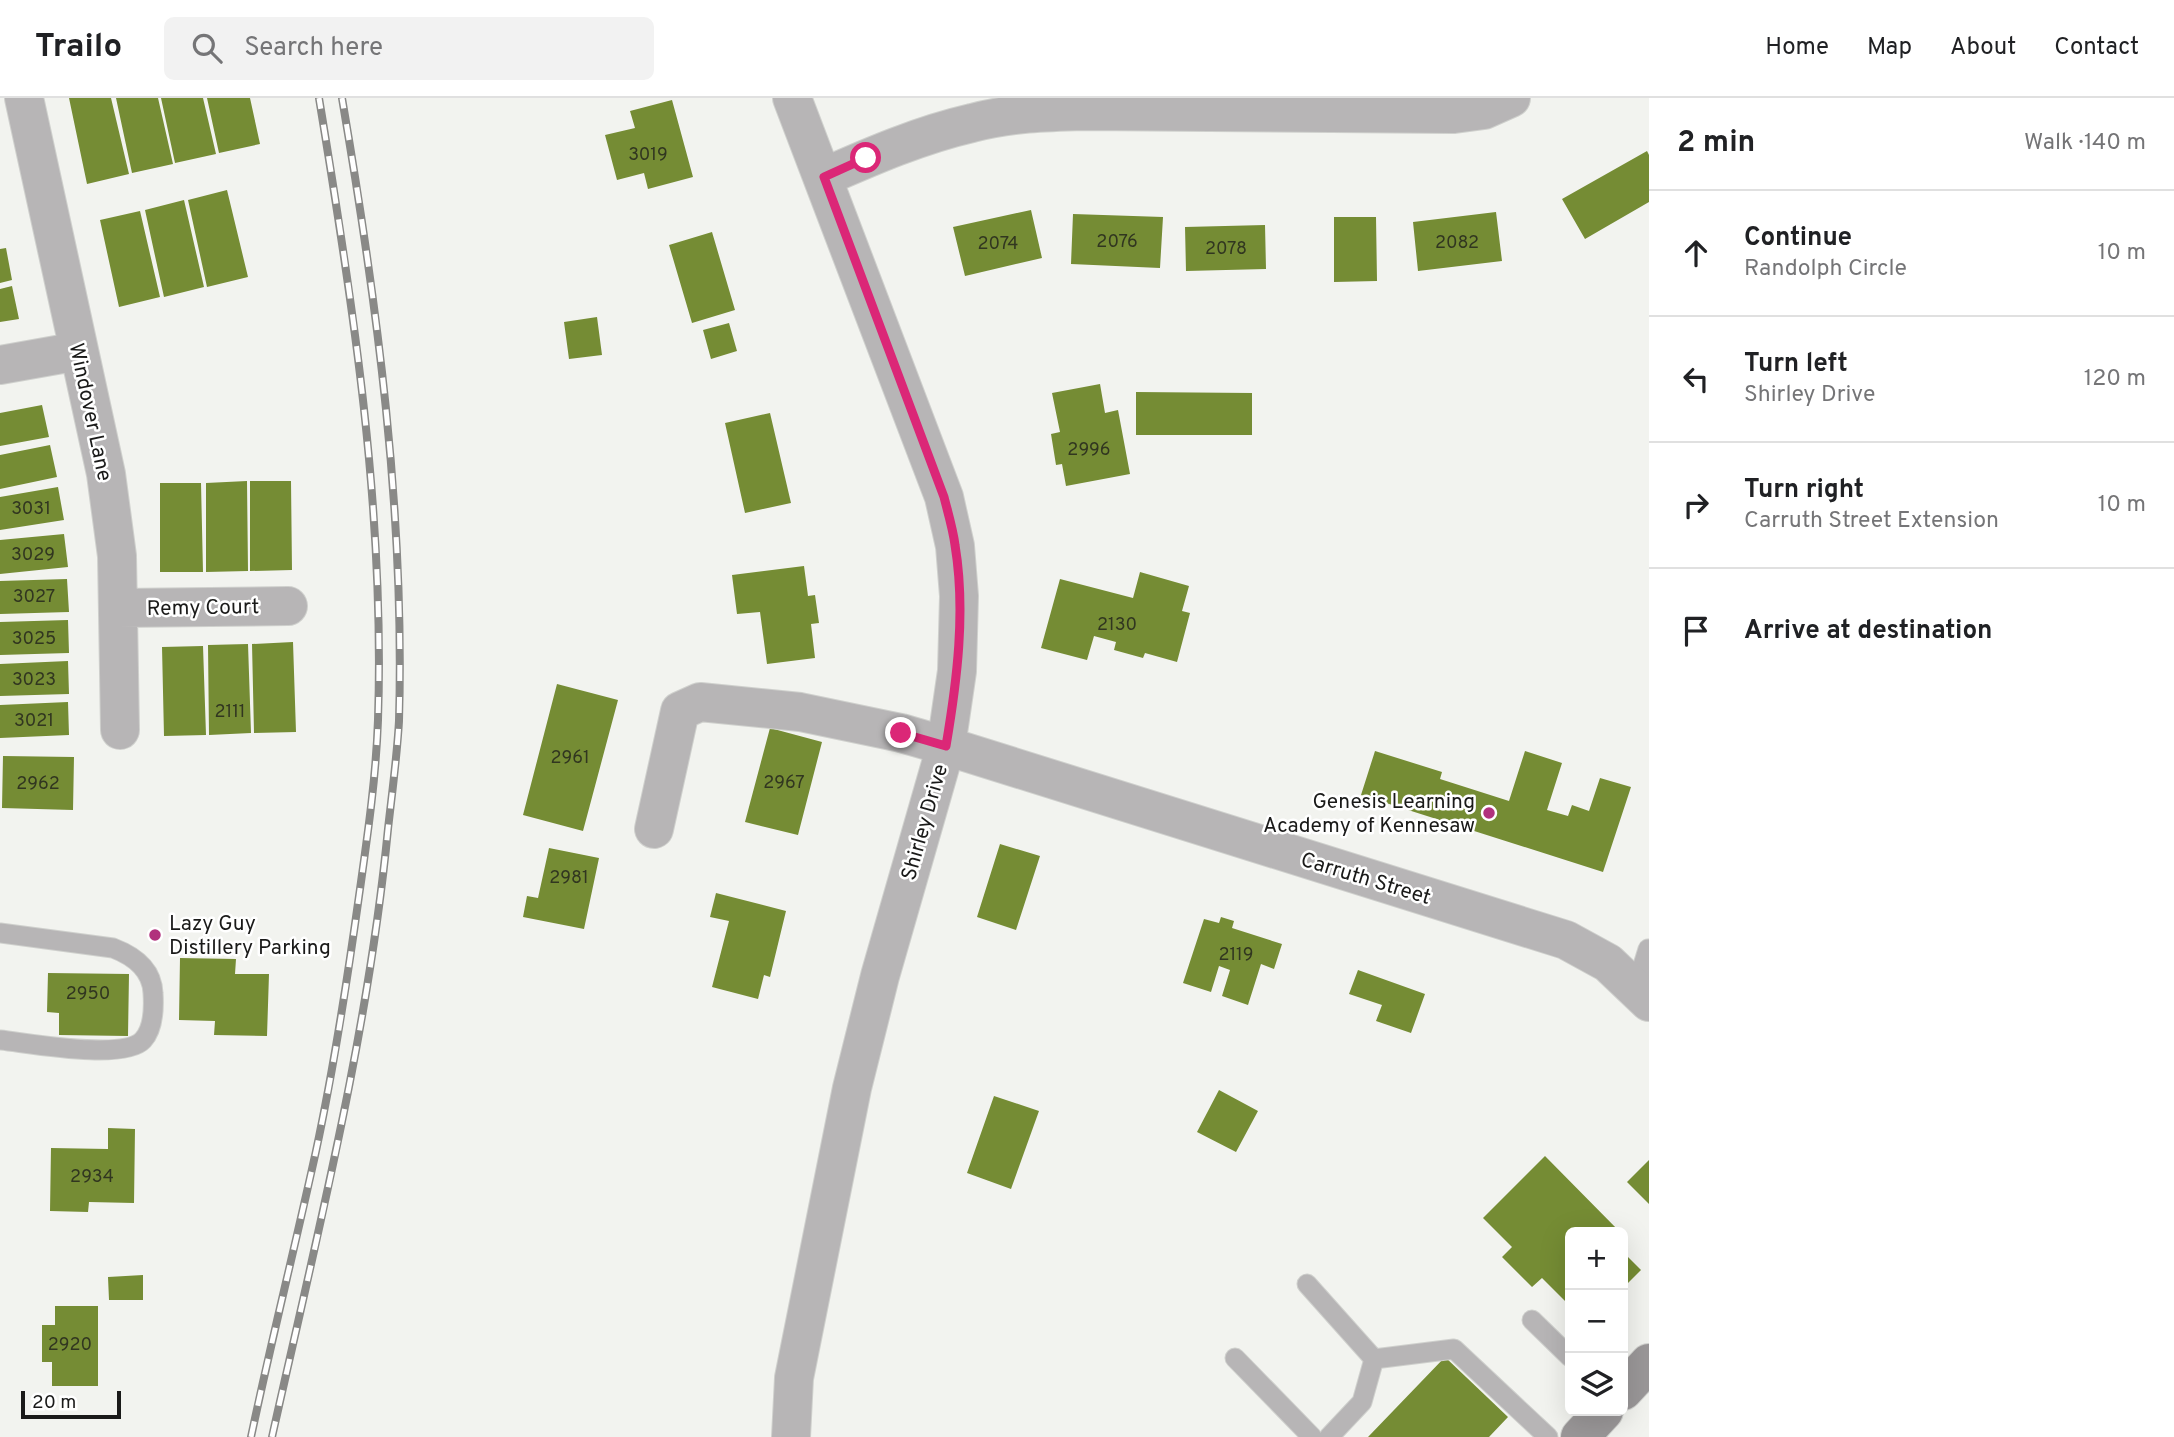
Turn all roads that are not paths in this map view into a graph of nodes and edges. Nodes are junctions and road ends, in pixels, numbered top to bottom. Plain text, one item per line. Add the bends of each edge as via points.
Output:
1 (23, 98) edge
2 (792, 98) edge
3 (1511, 98) edge
4 (824, 177) junction
5 (79, 351) junction
6 (0, 365) edge
7 (288, 606) dead end
8 (119, 608) junction
9 (120, 730) dead end
10 (946, 746) junction
11 (654, 829) dead end
12 (0, 933) edge
13 (1648, 949) edge
14 (1642, 995) edge
15 (0, 1040) edge
16 (1307, 1284) dead end
17 (1532, 1320) dead end
18 (1566, 1353) edge
19 (1235, 1358) dead end
20 (1374, 1359) junction
21 (1649, 1363) edge
22 (1628, 1386) edge
23 (1599, 1416) edge
24 (790, 1437) edge
25 (1312, 1437) edge
26 (1329, 1437) edge
27 (1548, 1437) edge
28 (1580, 1437) edge

1 - 5 street, Windover Lane
2 - 4 street, Shirley Drive
3 - 4 street via 1484,110 1454,114 1028,113 919,137
4 - 10 street, Shirley Drive via 944,497 956,546 957,671
5 - 6 street
5 - 8 street, Windover Lane via 106,474
7 - 8 street, Remy Court
8 - 9 street, Windover Lane
10 - 11 street, Carruth Street via 800,712 700,702 680,711
10 - 14 street, Carruth Street via 1566,940 1608,963
10 - 24 street, Shirley Drive via 852,1088 785,1379
12 - 15 lane via 113,948 131,955 153,982 154,1010 143,1040 130,1048 69,1048
13 - 14 lane
16 - 20 lane
17 - 18 lane
19 - 25 lane
20 - 26 lane via 1362,1402
20 - 27 lane via 1454,1349
21 - 22 main road
23 - 28 main road

